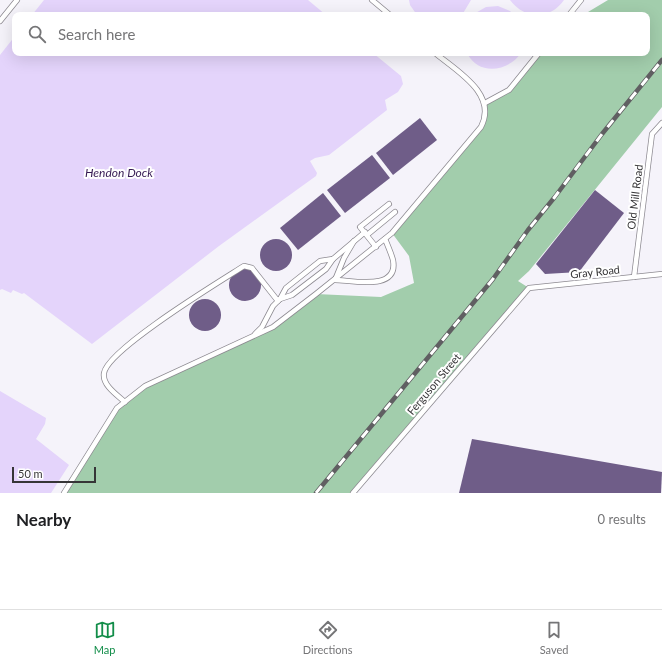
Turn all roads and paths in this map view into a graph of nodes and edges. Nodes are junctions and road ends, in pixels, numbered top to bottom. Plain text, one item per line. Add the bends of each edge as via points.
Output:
1 (17, 0) edge
2 (372, 0) edge
3 (581, 0) edge
4 (386, 12) edge
5 (571, 12) edge
6 (0, 21) edge
7 (439, 56) edge
8 (537, 56) edge
9 (486, 103) junction
10 (662, 123) edge
11 (389, 204) dead end
12 (395, 212) dead end
13 (366, 234) junction
14 (385, 239) junction
15 (354, 241) junction
16 (376, 247) junction
17 (333, 259) junction
18 (662, 274) edge
19 (634, 277) junction
20 (335, 280) junction
21 (529, 288) joint
22 (279, 300) junction
23 (253, 336) junction
24 (125, 402) junction
25 (64, 493) edge
26 (353, 493) edge

1 - 6 lane
2 - 4 lane
3 - 5 lane
7 - 9 lane via 474,85
8 - 9 lane via 509,90
9 - 14 lane via 486,118 481,127
10 - 19 lane, Old Mill Road via 652,134
11 - 13 lane via 360,227
12 - 13 lane
13 - 15 lane
13 - 16 lane
14 - 16 lane
14 - 20 lane via 393,261 384,280 371,283
15 - 17 lane
15 - 20 lane
16 - 20 lane
17 - 22 lane via 326,269 298,291
17 - 22 lane via 320,262 286,288
18 - 19 lane, Gray Road
19 - 21 lane, Gray Road
20 - 23 lane via 273,326
21 - 26 lane, Ferguson Street
22 - 23 lane
22 - 24 lane via 252,268 244,266 148,330 109,363 104,379
23 - 24 lane via 145,386
24 - 25 lane via 117,408

